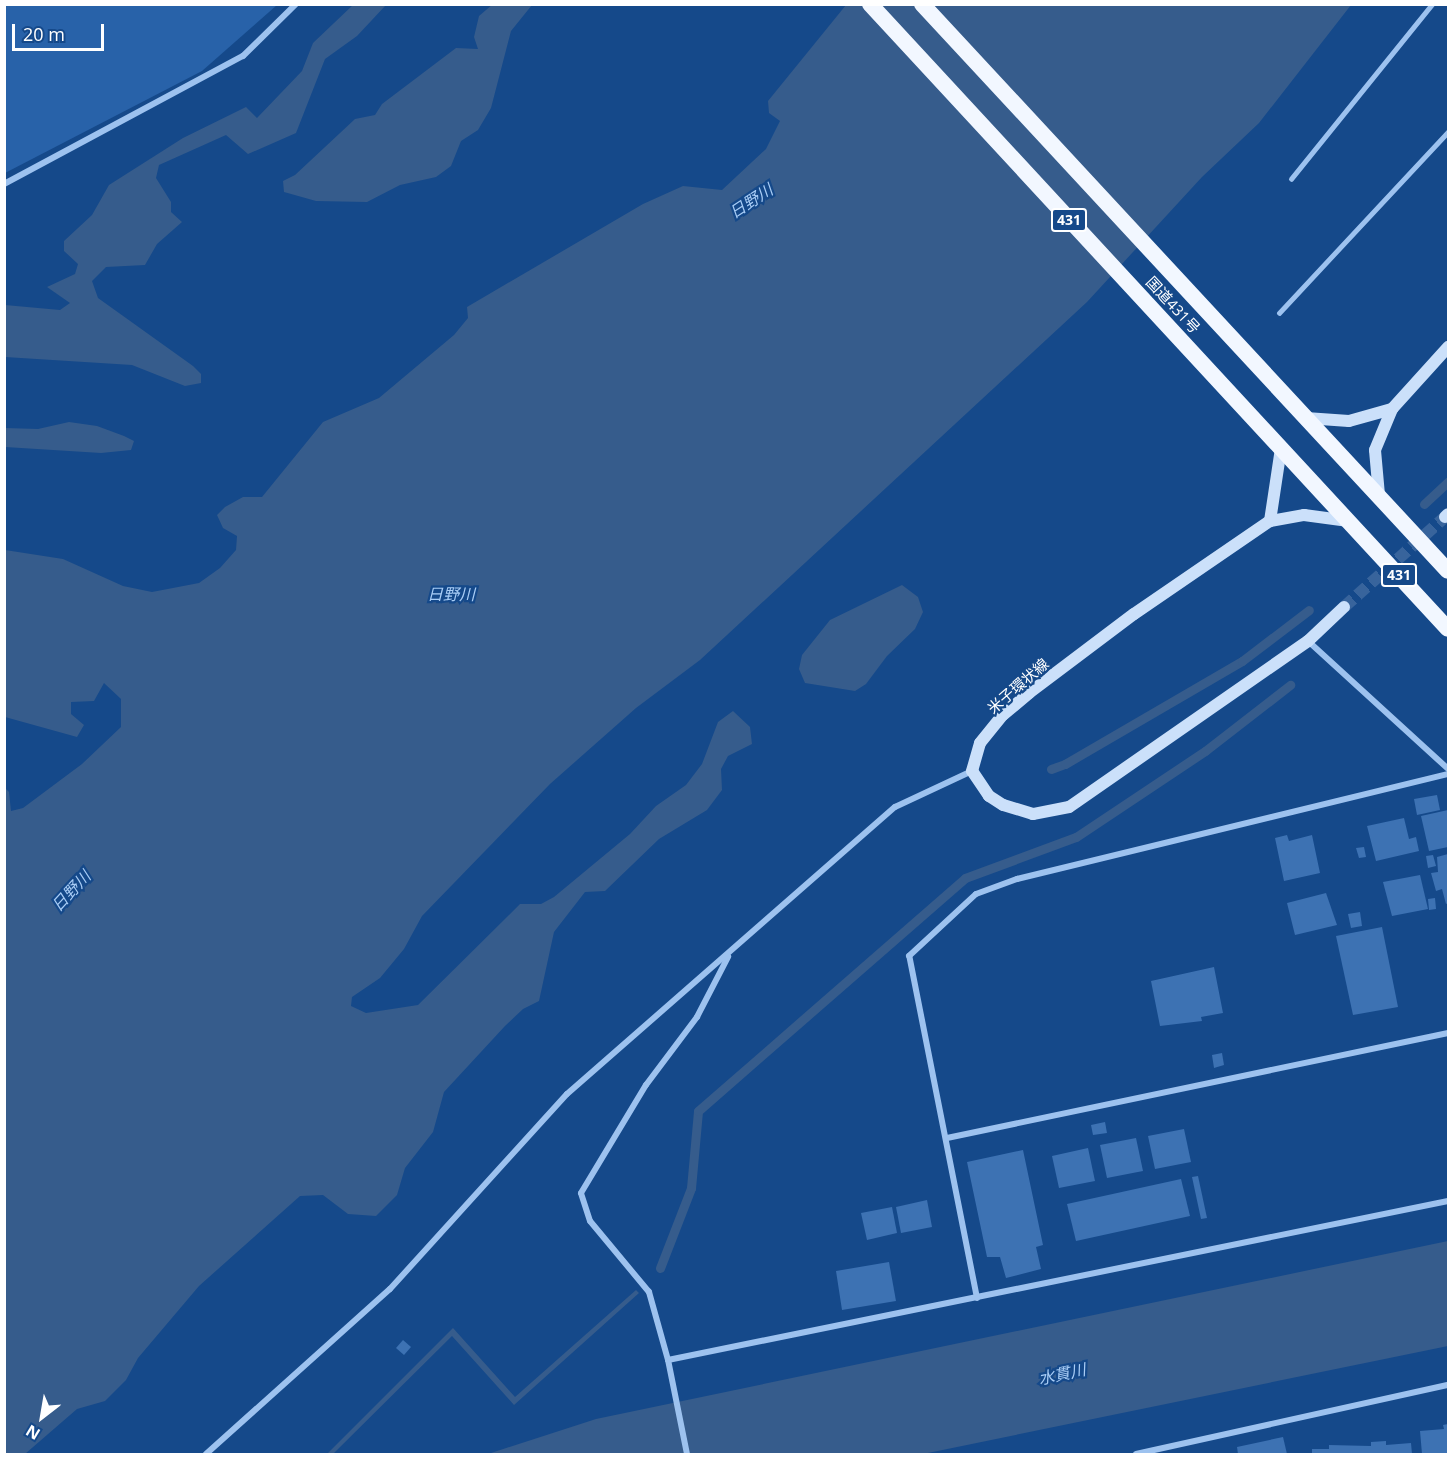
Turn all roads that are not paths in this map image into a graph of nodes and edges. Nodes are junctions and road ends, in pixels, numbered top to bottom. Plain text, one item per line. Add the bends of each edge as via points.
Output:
1 (296, 4) edge
2 (870, 4) edge
3 (922, 4) edge
4 (1432, 4) edge
5 (1449, 132) edge
6 (1291, 179) dead end
7 (4, 184) edge
8 (1279, 313) dead end
9 (1449, 347) edge
10 (1392, 409) junction
11 (1301, 413) junction
12 (1281, 448) junction
13 (1379, 495) junction
14 (1270, 521) junction
15 (1350, 521) junction
16 (1449, 571) edge
17 (1344, 607) tunnel mouth
18 (1449, 629) edge
19 (1308, 641) junction
20 (1449, 769) edge
21 (972, 771) junction
22 (1449, 774) edge
23 (729, 954) junction
24 (1449, 1033) edge
25 (947, 1138) junction
26 (1449, 1201) edge
27 (977, 1298) junction
28 (668, 1360) junction
29 (1449, 1385) edge
30 (206, 1455) edge
31 (687, 1455) edge
32 (1136, 1455) edge

1 - 7 street via 243,56
2 - 12 highway, 国道431号 / 431
3 - 11 highway, 国道431号 / 431
4 - 6 lane
5 - 8 lane
9 - 10 main road
10 - 11 main road via 1350,421
10 - 13 main road via 1375,450
11 - 13 highway, 国道431号 / 431
12 - 14 main road
12 - 15 highway, 国道431号 / 431
13 - 16 highway, 国道431号 / 431
14 - 15 main road, 米子環状線 via 1304,515
14 - 21 main road, 米子環状線 via 1134,614 1029,693 1003,715 980,743
15 - 18 highway, 国道431号 / 431
17 - 19 main road
19 - 20 street
19 - 21 main road via 1069,807 1033,814 1003,806 989,796
21 - 23 street via 895,807
22 - 25 street via 1017,879 976,894 909,956
23 - 28 street via 697,1017 646,1085 581,1192 590,1221 649,1292
23 - 30 street via 567,1094 390,1288
24 - 25 street
25 - 27 street
26 - 27 street
27 - 28 street
28 - 31 street
29 - 32 street

